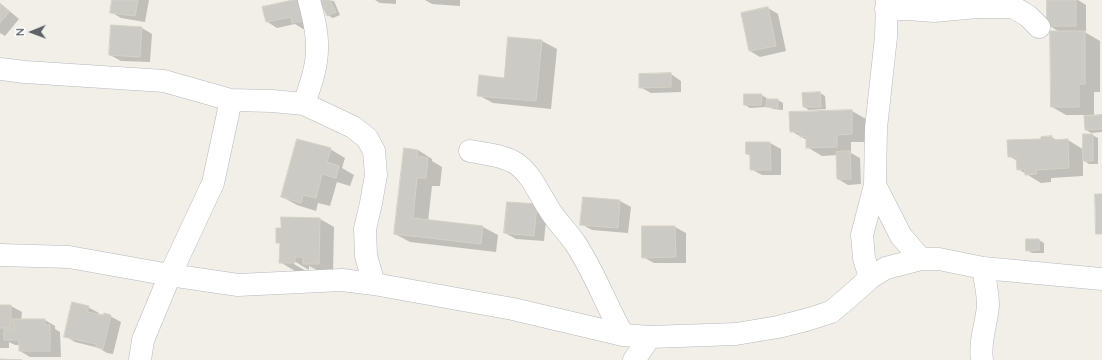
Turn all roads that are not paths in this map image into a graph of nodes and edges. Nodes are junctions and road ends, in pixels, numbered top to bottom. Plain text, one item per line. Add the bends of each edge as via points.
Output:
1 (309, 0) edge
2 (887, 4) edge
3 (1038, 27) dead end
4 (0, 68) edge
5 (231, 100) junction
6 (304, 104) junction
7 (470, 151) dead end
8 (875, 185) junction
9 (0, 254) edge
10 (921, 259) junction
11 (983, 268) junction
12 (170, 275) junction
13 (870, 278) junction
14 (1102, 279) edge
15 (374, 284) junction
16 (622, 335) junction
17 (650, 337) junction
18 (140, 360) edge
19 (634, 360) edge
20 (982, 360) edge

1 - 6 street via 318,49 312,83
2 - 3 street via 934,11 1013,7 1028,16
2 - 8 street via 876,128
4 - 5 street via 25,72 164,81
5 - 6 street
5 - 12 street via 213,183
6 - 15 street via 353,127 367,138 374,151 376,175 365,229 366,256
7 - 16 street via 499,156 517,164 525,172 549,210 575,243
8 - 10 street via 901,236
8 - 13 street via 862,235 864,258
9 - 12 street via 69,257
10 - 11 street via 939,259
10 - 13 street via 886,268
11 - 14 street
11 - 20 street via 988,304 981,348
12 - 15 street via 238,286 342,280
12 - 18 street via 143,340
13 - 17 street via 830,312 778,328 736,334
15 - 16 street via 513,308
16 - 17 street
17 - 19 street

